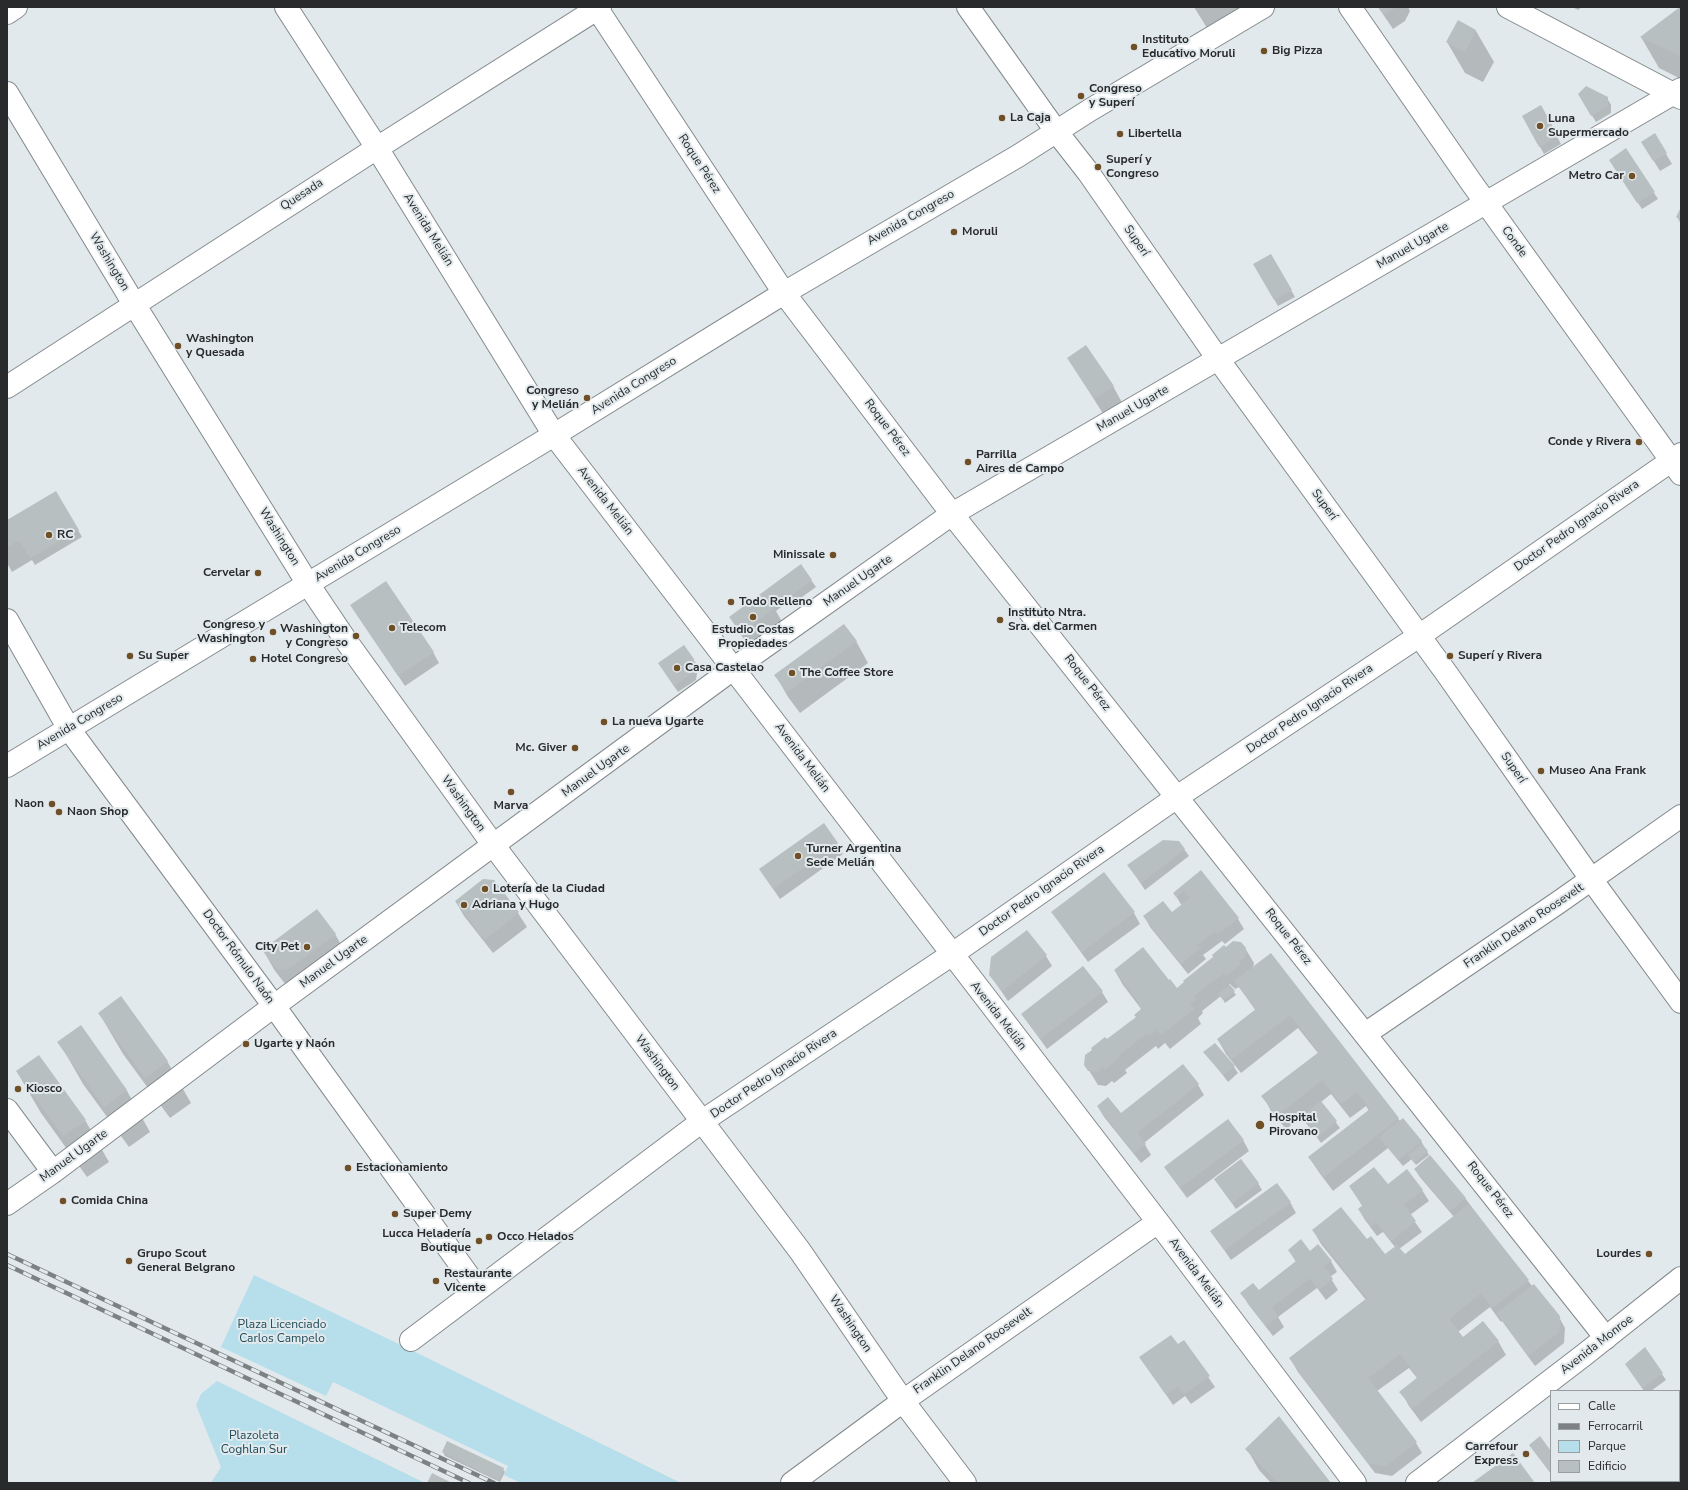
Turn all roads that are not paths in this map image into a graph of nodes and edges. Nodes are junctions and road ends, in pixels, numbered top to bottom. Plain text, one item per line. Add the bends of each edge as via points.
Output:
1 (16, 7) edge
2 (286, 7) edge
3 (968, 7) edge
4 (1263, 7) edge
5 (1350, 7) edge
6 (1508, 7) edge
7 (598, 8) edge
8 (7, 13) edge
9 (7, 93) edge
10 (1679, 94) edge
11 (1056, 131) junction
12 (377, 148) junction
13 (1487, 204) junction
14 (784, 293) junction
15 (134, 304) junction
16 (1218, 359) junction
17 (7, 387) edge
18 (554, 435) junction
19 (1678, 463) edge
20 (952, 514) junction
21 (308, 584) junction
22 (7, 620) edge
23 (1419, 636) junction
24 (733, 669) junction
25 (69, 729) junction
26 (7, 766) edge
27 (1177, 797) junction
28 (1681, 816) edge
29 (494, 846) junction
30 (1591, 880) junction
31 (951, 954) junction
32 (1681, 1002) edge
33 (274, 1006) junction
34 (1365, 1034) junction
35 (7, 1110) edge
36 (701, 1122) junction
37 (53, 1172) junction
38 (7, 1204) edge
39 (1158, 1222) junction
40 (1681, 1278) edge
41 (478, 1289) junction
42 (1606, 1338) junction
43 (410, 1340) dead end
44 (902, 1401) junction
45 (792, 1483) edge
46 (965, 1483) edge
47 (1355, 1483) edge
48 (1417, 1483) edge

1 - 8 street
2 - 12 street, Avenida Melián
3 - 11 street, Superí
4 - 11 street, Avenida Congreso
5 - 13 street, Conde
6 - 10 street
7 - 12 street, Quesada
7 - 14 street, Roque Pérez
9 - 15 street, Washington
10 - 13 street, Manuel Ugarte
11 - 14 street, Avenida Congreso via 1018,156
11 - 16 street, Superí via 1088,172
12 - 15 street, Quesada
12 - 18 street, Avenida Melián
13 - 16 street, Manuel Ugarte
13 - 19 street, Conde
14 - 18 street, Avenida Congreso
14 - 20 street, Roque Pérez
15 - 17 street, Quesada
15 - 21 street, Washington
16 - 20 street, Manuel Ugarte
16 - 23 street, Superí
18 - 21 street, Avenida Congreso
18 - 24 street, Avenida Melián
19 - 23 street, Doctor Pedro Ignacio Rivera
20 - 24 street, Manuel Ugarte
20 - 27 street, Roque Pérez
21 - 25 street, Avenida Congreso
21 - 29 street, Washington
22 - 25 street, Doctor Rómulo Naón
23 - 27 street, Doctor Pedro Ignacio Rivera
23 - 30 street, Superí
24 - 29 street, Manuel Ugarte
24 - 31 street, Avenida Melián
25 - 26 street, Avenida Congreso
25 - 33 street, Doctor Rómulo Naón
27 - 31 street, Doctor Pedro Ignacio Rivera
27 - 34 street, Roque Pérez
28 - 30 street, Franklin Delano Roosevelt
29 - 33 street, Manuel Ugarte
29 - 36 street, Washington
30 - 32 street, Superí
30 - 34 street, Franklin Delano Roosevelt
31 - 36 street, Doctor Pedro Ignacio Rivera
31 - 39 street, Avenida Melián
33 - 37 street, Manuel Ugarte
33 - 41 street, Doctor Rómulo Naón
34 - 42 street, Roque Pérez
35 - 37 street
36 - 41 street, Doctor Pedro Ignacio Rivera
36 - 44 street, Washington via 800,1251
37 - 38 street, Manuel Ugarte
39 - 44 street, Franklin Delano Roosevelt
39 - 47 street, Avenida Melián
40 - 42 street, Avenida Monroe
41 - 43 street, Doctor Pedro Ignacio Rivera
42 - 48 street, Avenida Monroe
44 - 45 street, Franklin Delano Roosevelt
44 - 46 street, Washington

